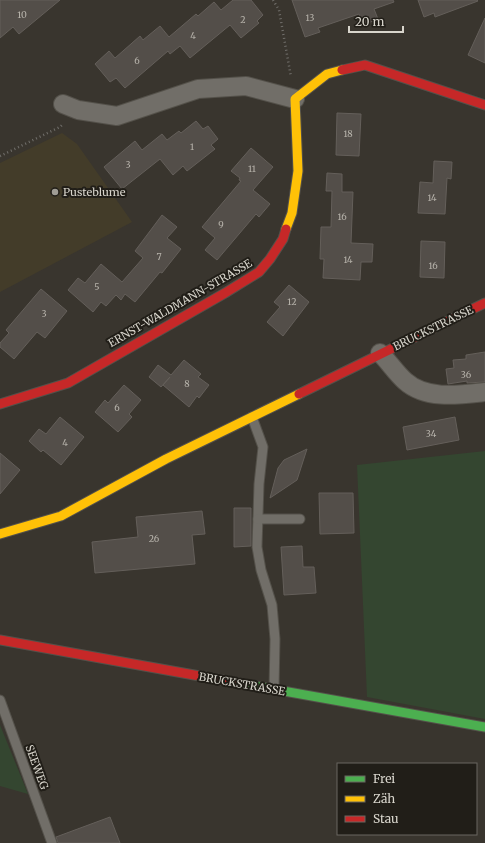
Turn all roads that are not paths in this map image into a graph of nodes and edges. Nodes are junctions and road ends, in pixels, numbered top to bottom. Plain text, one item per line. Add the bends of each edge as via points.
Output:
1 (295, 99) junction
2 (485, 105) edge
3 (71, 107) road end
4 (485, 302) edge
5 (380, 353) junction
6 (485, 392) edge
7 (0, 404) edge
8 (252, 417) junction
9 (258, 519) junction
10 (300, 519) dead end
11 (0, 534) edge
12 (0, 640) edge
13 (274, 690) junction
14 (0, 700) edge
15 (485, 727) edge
16 (52, 843) edge

1 - 2 street via 327,74 365,64
1 - 3 street via 246,86 198,89 117,116
1 - 7 street, ERNST-WALDMANN-STRASSE via 298,171 292,213 283,239 259,272 68,383
4 - 5 street, BRUCKSTRASSE
5 - 6 street, BRUCKSTRASSE via 406,382 427,393 454,395
5 - 8 street, BRUCKSTRASSE
8 - 9 lane via 263,447
8 - 11 street, BRUCKSTRASSE via 166,459 60,516
9 - 10 lane
9 - 13 lane via 257,547 272,604 275,639
12 - 13 street, BRUCKSTRASSE
13 - 15 street, BRUCKSTRASSE
14 - 16 lane, SEEWEG

